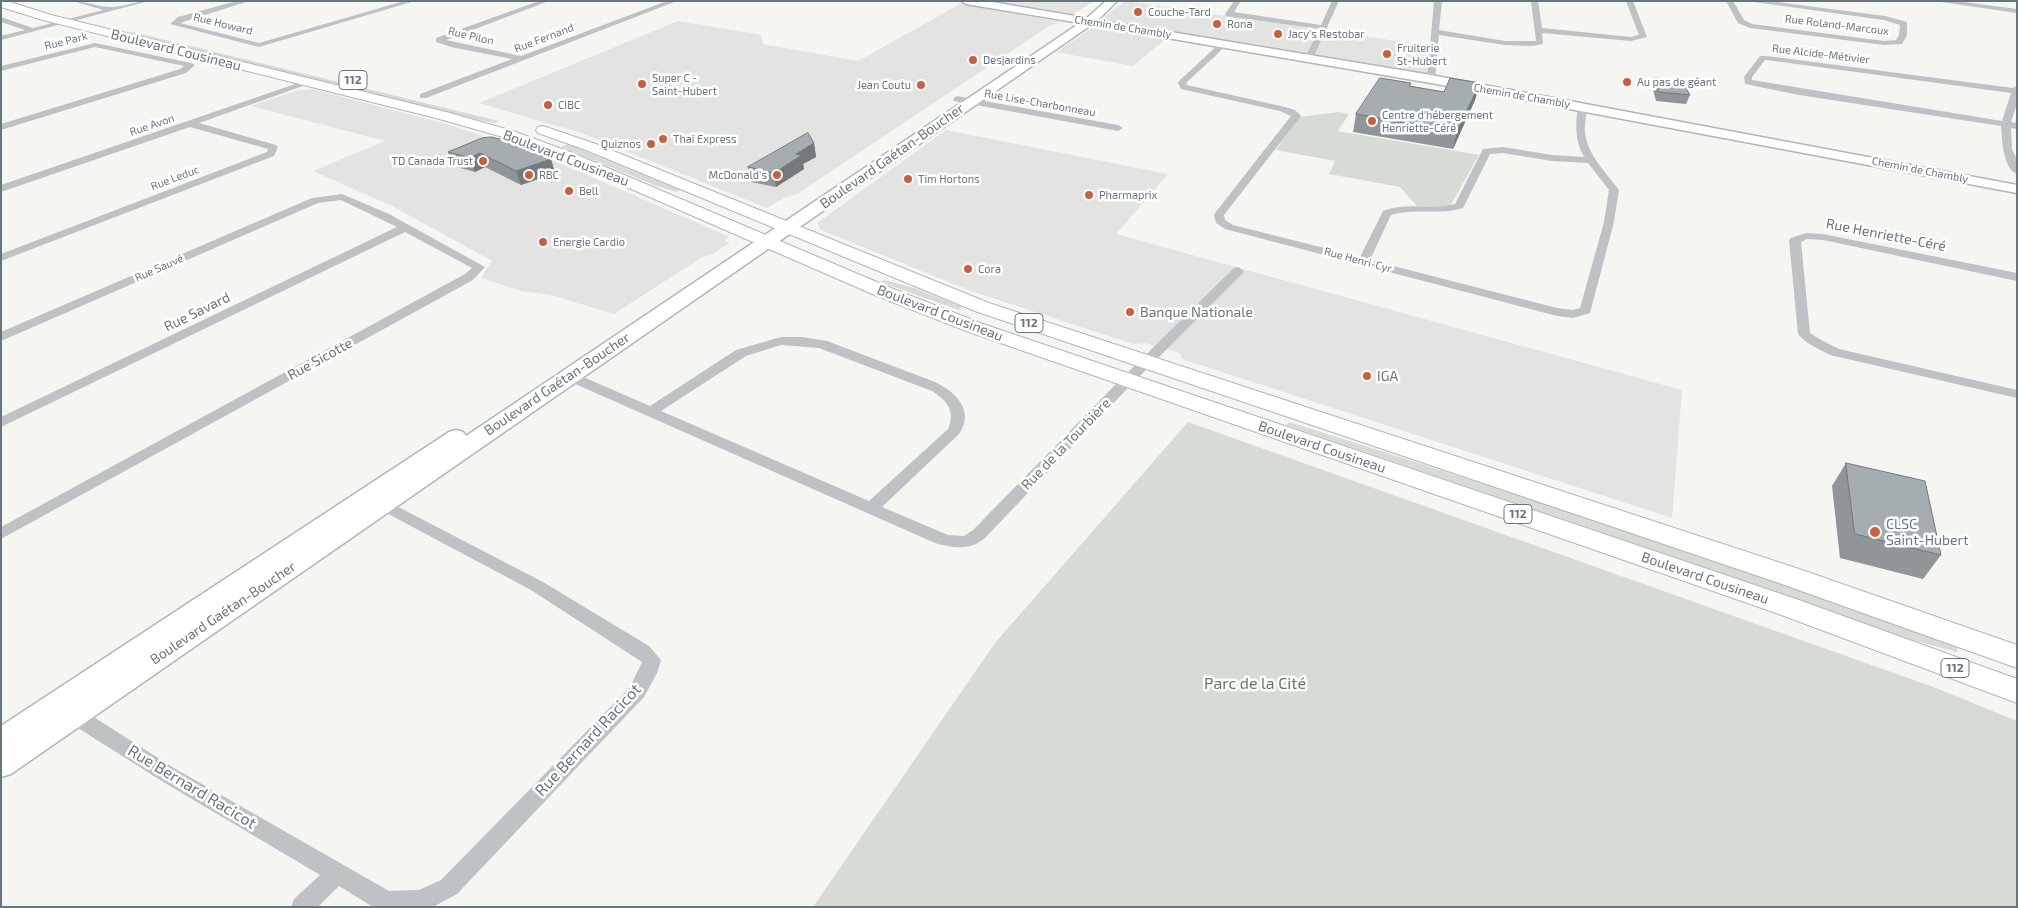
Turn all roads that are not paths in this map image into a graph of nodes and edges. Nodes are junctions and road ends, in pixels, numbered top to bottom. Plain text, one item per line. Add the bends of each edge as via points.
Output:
1 (33, 1) edge
2 (76, 1) edge
3 (146, 1) edge
4 (246, 1) edge
5 (412, 1) edge
6 (546, 1) edge
7 (674, 1) edge
8 (966, 1) edge
9 (1100, 1) edge
10 (1112, 1) edge
11 (1238, 1) edge
12 (1336, 1) edge
13 (1438, 1) edge
14 (1534, 1) edge
15 (1629, 1) edge
16 (1729, 1) edge
17 (1750, 1) edge
18 (1937, 1) edge
19 (1, 3) edge
20 (113, 10) junction
21 (2017, 10) edge
22 (87, 16) junction
23 (1, 19) edge
24 (1076, 19) junction
25 (1089, 21) junction
26 (64, 22) junction
27 (1324, 28) junction
28 (34, 30) junction
29 (1538, 30) junction
30 (1436, 32) junction
31 (1, 38) edge
32 (1224, 44) junction
33 (1310, 58) junction
34 (522, 59) junction
35 (1, 70) edge
36 (1431, 80) junction
37 (310, 82) junction
38 (377, 85) dead end
39 (2016, 90) edge
40 (419, 95) joint
41 (957, 99) junction
42 (446, 102) dead end
43 (972, 102) junction
44 (1582, 107) junction
45 (191, 124) junction
46 (2006, 124) junction
47 (529, 125) dead end
48 (2017, 126) edge
49 (1, 127) edge
50 (1118, 128) dead end
51 (907, 133) junction
52 (900, 151) junction
53 (1591, 160) junction
54 (2017, 171) edge
55 (1, 189) edge
56 (2017, 189) edge
57 (316, 200) joint
58 (406, 227) junction
59 (771, 232) junction
60 (1, 258) edge
61 (1364, 261) junction
62 (1238, 271) dead end
63 (2017, 277) edge
64 (1, 337) edge
65 (1147, 362) junction
66 (569, 376) junction
67 (1129, 380) junction
68 (2017, 394) edge
69 (652, 411) junction
70 (1, 423) edge
71 (383, 504) junction
72 (870, 508) junction
73 (1, 534) edge
74 (2017, 657) edge
75 (2017, 691) edge
76 (74, 715) junction
77 (1, 741) edge
78 (1, 765) edge
79 (336, 874) junction
80 (302, 907) edge

1 - 22 main road, Boulevard Cousineau / 112
2 - 20 street
3 - 20 street
4 - 5 street, Rue Howard via 174,24 259,45
6 - 34 street, Rue Pilon via 438,40
7 - 34 street, Rue Fernand
8 - 24 street, Chemin de Chambly
9 - 24 street, Boulevard Gaétan-Boucher
10 - 25 street, Boulevard Gaétan-Boucher
11 - 27 street via 1229,14
12 - 27 street
13 - 30 street
14 - 29 street
15 - 29 street via 1643,37 1630,39
16 - 17 street, Rue Roland-Marcoux via 1742,21 1750,26 1884,43 1900,42 1904,35 1904,24 1885,18
18 - 21 street
19 - 26 main road, Boulevard Cousineau / 112
20 - 22 street
22 - 26 street
22 - 38 main road, Boulevard Cousineau / 112
23 - 28 street
24 - 25 street, Chemin de Chambly
24 - 41 street, Boulevard Gaétan-Boucher
25 - 32 street, Chemin de Chambly
25 - 43 street, Boulevard Gaétan-Boucher
26 - 28 street
26 - 37 main road, Boulevard Cousineau / 112
27 - 33 street
28 - 31 street
29 - 30 street via 1540,42 1535,44
30 - 36 street
32 - 33 street, Chemin de Chambly
32 - 61 street, Rue Henri-Cyr via 1182,83 1184,87 1282,109 1296,116 1227,204 1220,221
33 - 36 street, Chemin de Chambly
34 - 40 street, Rue Fernand
35 - 49 street, Rue Park via 95,45 191,65 190,68
36 - 44 street, Chemin de Chambly
37 - 45 street, Rue Avon
37 - 59 main road, Boulevard Cousineau / 112 via 447,116 518,138
39 - 46 street
39 - 46 street, Rue Alcide-Métivier via 1768,58 1763,58 1748,77 1748,82 1799,92
40 - 42 main road
41 - 43 street, Rue Lise-Charbonneau
41 - 51 street, Boulevard Gaétan-Boucher
43 - 50 street, Rue Lise-Charbonneau
43 - 52 street, Boulevard Gaétan-Boucher
44 - 53 street, Rue Henri-Cyr via 1580,138
44 - 56 street, Chemin de Chambly
45 - 55 street, Rue Avon
45 - 60 street, Rue Leduc via 273,147 271,154
46 - 48 street
46 - 54 street via 2008,149
47 - 59 main road, Boulevard Cousineau / 112 via 591,147
51 - 52 street via 895,148
51 - 59 street, Boulevard Gaétan-Boucher
52 - 59 street, Boulevard Gaétan-Boucher
53 - 61 street via 1486,151 1459,206 1451,209 1406,207 1387,213
53 - 61 street, Rue Henri-Cyr via 1614,190 1586,310 1573,314 1558,312
57 - 58 street, Rue Sicotte via 342,197
57 - 64 street, Rue Sauvé
58 - 70 street, Rue Savard
58 - 73 street, Rue Sicotte via 479,268 469,277
59 - 65 main road, Boulevard Cousineau / 112
59 - 66 street, Boulevard Gaétan-Boucher
59 - 67 main road, Boulevard Cousineau / 112 via 939,314
59 - 77 street, Boulevard Gaétan-Boucher
62 - 65 street, Rue de la Tourbière
63 - 68 street, Rue Henriette-Céré via 1823,237 1806,236 1795,240 1804,334 1816,343 1835,352
65 - 67 street, Rue de la Tourbière
65 - 74 main road, Boulevard Cousineau / 112 via 1789,576
66 - 69 street, Rue de la Tourbière
66 - 71 street, Boulevard Gaétan-Boucher
67 - 72 street, Rue de la Tourbière via 972,539 947,541
67 - 75 main road, Boulevard Cousineau / 112 via 1786,606
69 - 72 street, Rue de la Tourbière
69 - 72 street via 741,353 788,341 822,344 946,393 958,408 957,426
71 - 76 street, Boulevard Gaétan-Boucher
71 - 79 street, Rue Bernard Racicot via 537,586 652,660 637,692 449,887 420,901 386,902
76 - 78 street, Boulevard Gaétan-Boucher
76 - 79 street, Rue Bernard Racicot
79 - 80 street

